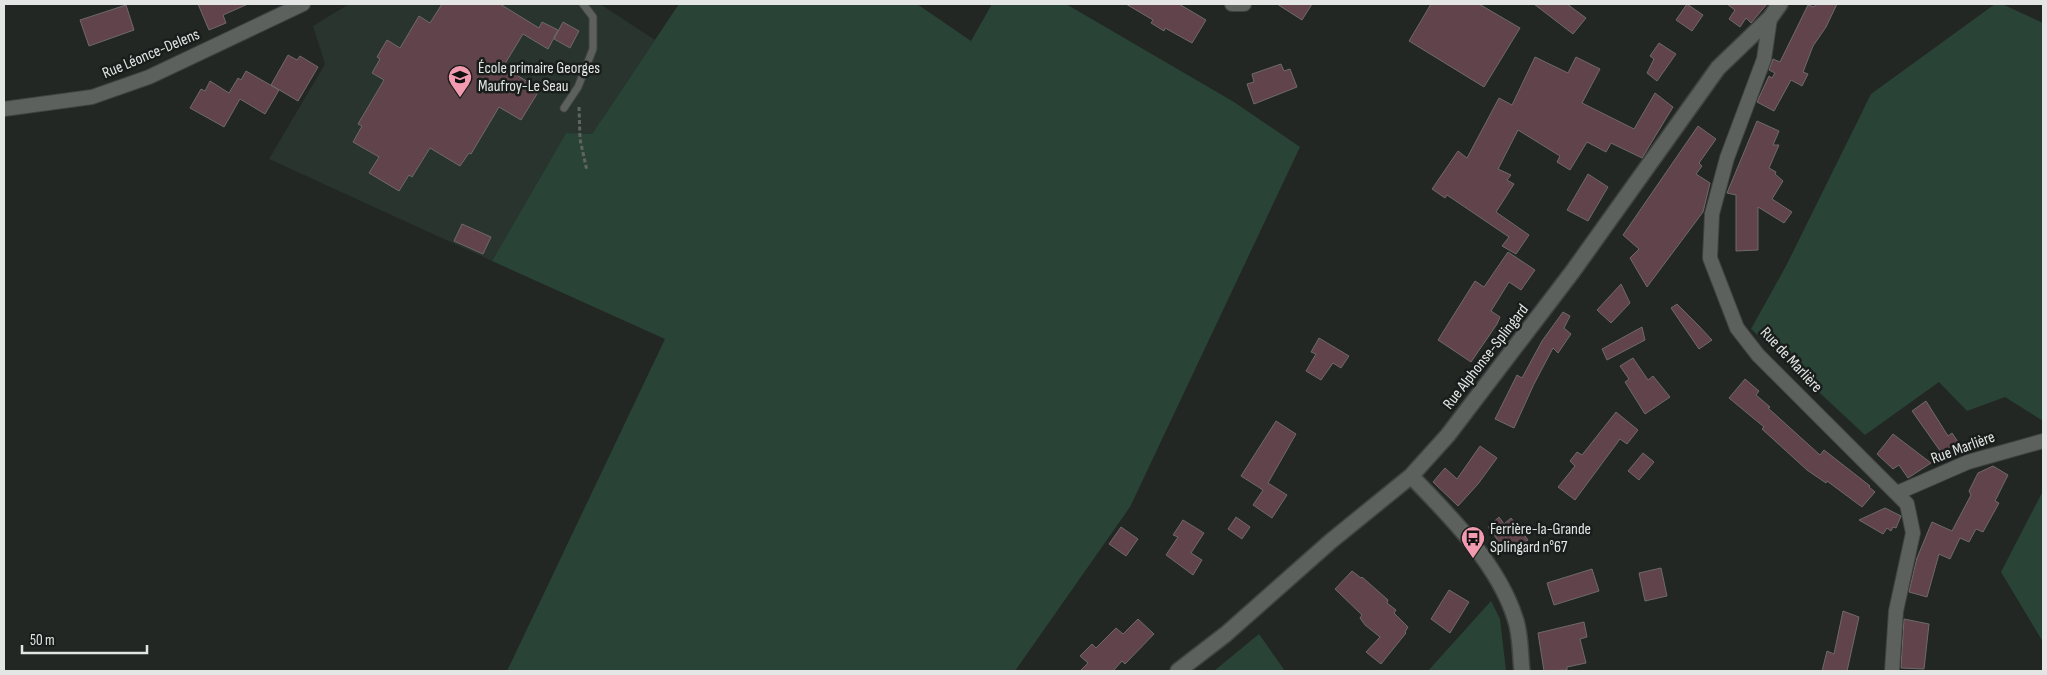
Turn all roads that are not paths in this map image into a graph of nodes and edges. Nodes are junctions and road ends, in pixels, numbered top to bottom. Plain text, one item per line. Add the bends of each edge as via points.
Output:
1 (302, 4) edge
2 (584, 4) edge
3 (1232, 4) edge
4 (1244, 4) edge
5 (1780, 4) edge
6 (1770, 18) junction
7 (564, 108) dead end
8 (4, 109) edge
9 (2043, 441) edge
10 (1411, 476) junction
11 (1897, 493) junction
12 (1178, 671) edge
13 (1522, 671) edge
14 (1892, 671) edge

1 - 8 street, Rue Léonce-Delens via 148,77 92,97
2 - 7 lane via 593,16 593,49 578,87
3 - 4 street
5 - 6 street, Rue Alphonse-Splingard
6 - 10 street, Rue Alphonse-Splingard via 1718,68 1511,355
6 - 11 street, Rue de Marlière via 1764,59 1730,148 1715,205 1710,258 1737,328 1758,355
9 - 11 street, Rue Marlière via 1968,462
10 - 12 street, Rue Alphonse-Splingard via 1331,541 1234,628
10 - 13 street via 1472,543 1502,587 1516,619
11 - 14 street, Rue de Marlière via 1908,504 1913,533 1896,611

